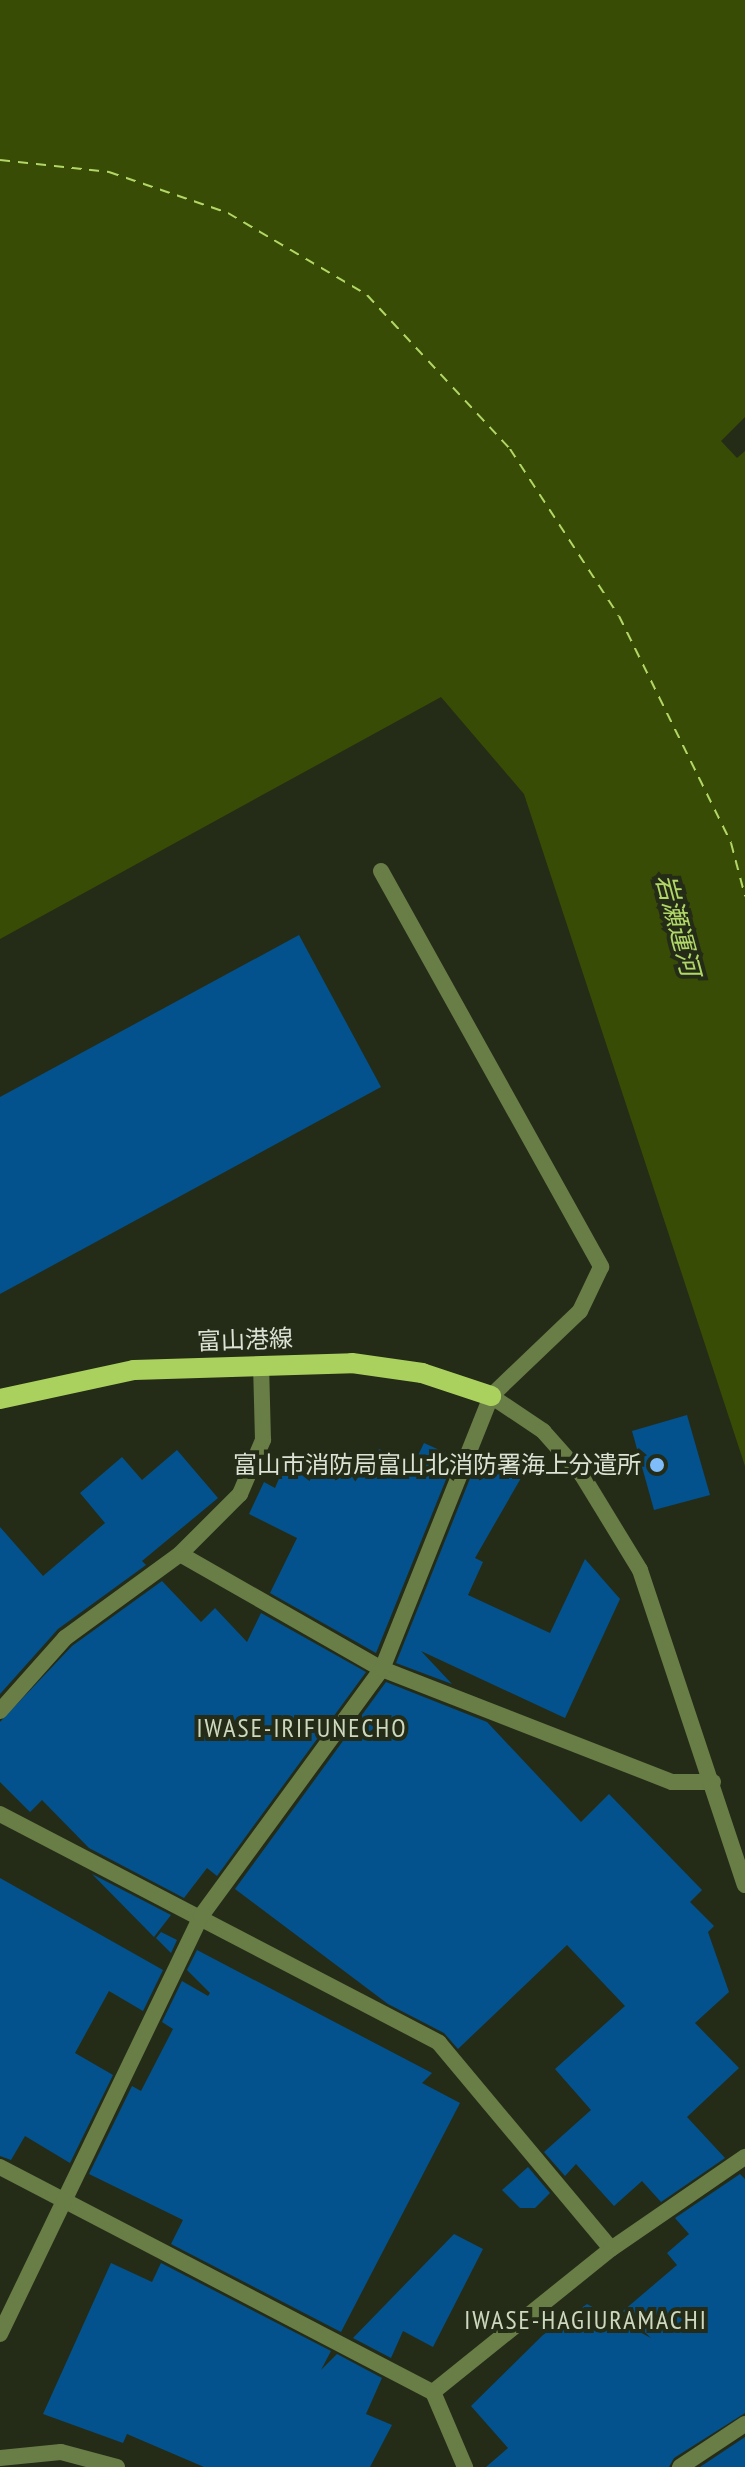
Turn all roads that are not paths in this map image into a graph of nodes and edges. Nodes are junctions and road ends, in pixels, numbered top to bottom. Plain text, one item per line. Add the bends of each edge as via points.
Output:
1 (381, 871) dead end
2 (261, 1365) junction
3 (491, 1396) junction
4 (0, 1399) edge
5 (180, 1554) junction
6 (382, 1669) junction
7 (0, 1711) edge
8 (713, 1782) junction
9 (0, 1814) edge
10 (745, 1885) edge
11 (201, 1916) junction
12 (745, 2157) edge
13 (0, 2167) edge
14 (65, 2203) junction
15 (611, 2249) junction
16 (0, 2334) edge
17 (433, 2392) junction
18 (745, 2424) edge
19 (0, 2458) edge
20 (117, 2467) edge
21 (465, 2467) edge
22 (680, 2467) edge

1 - 3 street via 601,1267 580,1311
2 - 3 main road, 富山港線 via 352,1363 422,1373
2 - 4 main road, 富山港線 via 134,1370
2 - 5 street via 263,1440 240,1494
3 - 6 street
3 - 8 street via 543,1431 582,1475 640,1570
5 - 6 street
5 - 7 street via 65,1638
6 - 8 street via 672,1782
6 - 11 street
8 - 10 street
9 - 11 street
11 - 14 street
11 - 15 street via 439,2043
12 - 15 street
13 - 14 street
14 - 16 street
14 - 17 street
15 - 17 street
17 - 21 street
18 - 22 street
19 - 20 street via 61,2452

